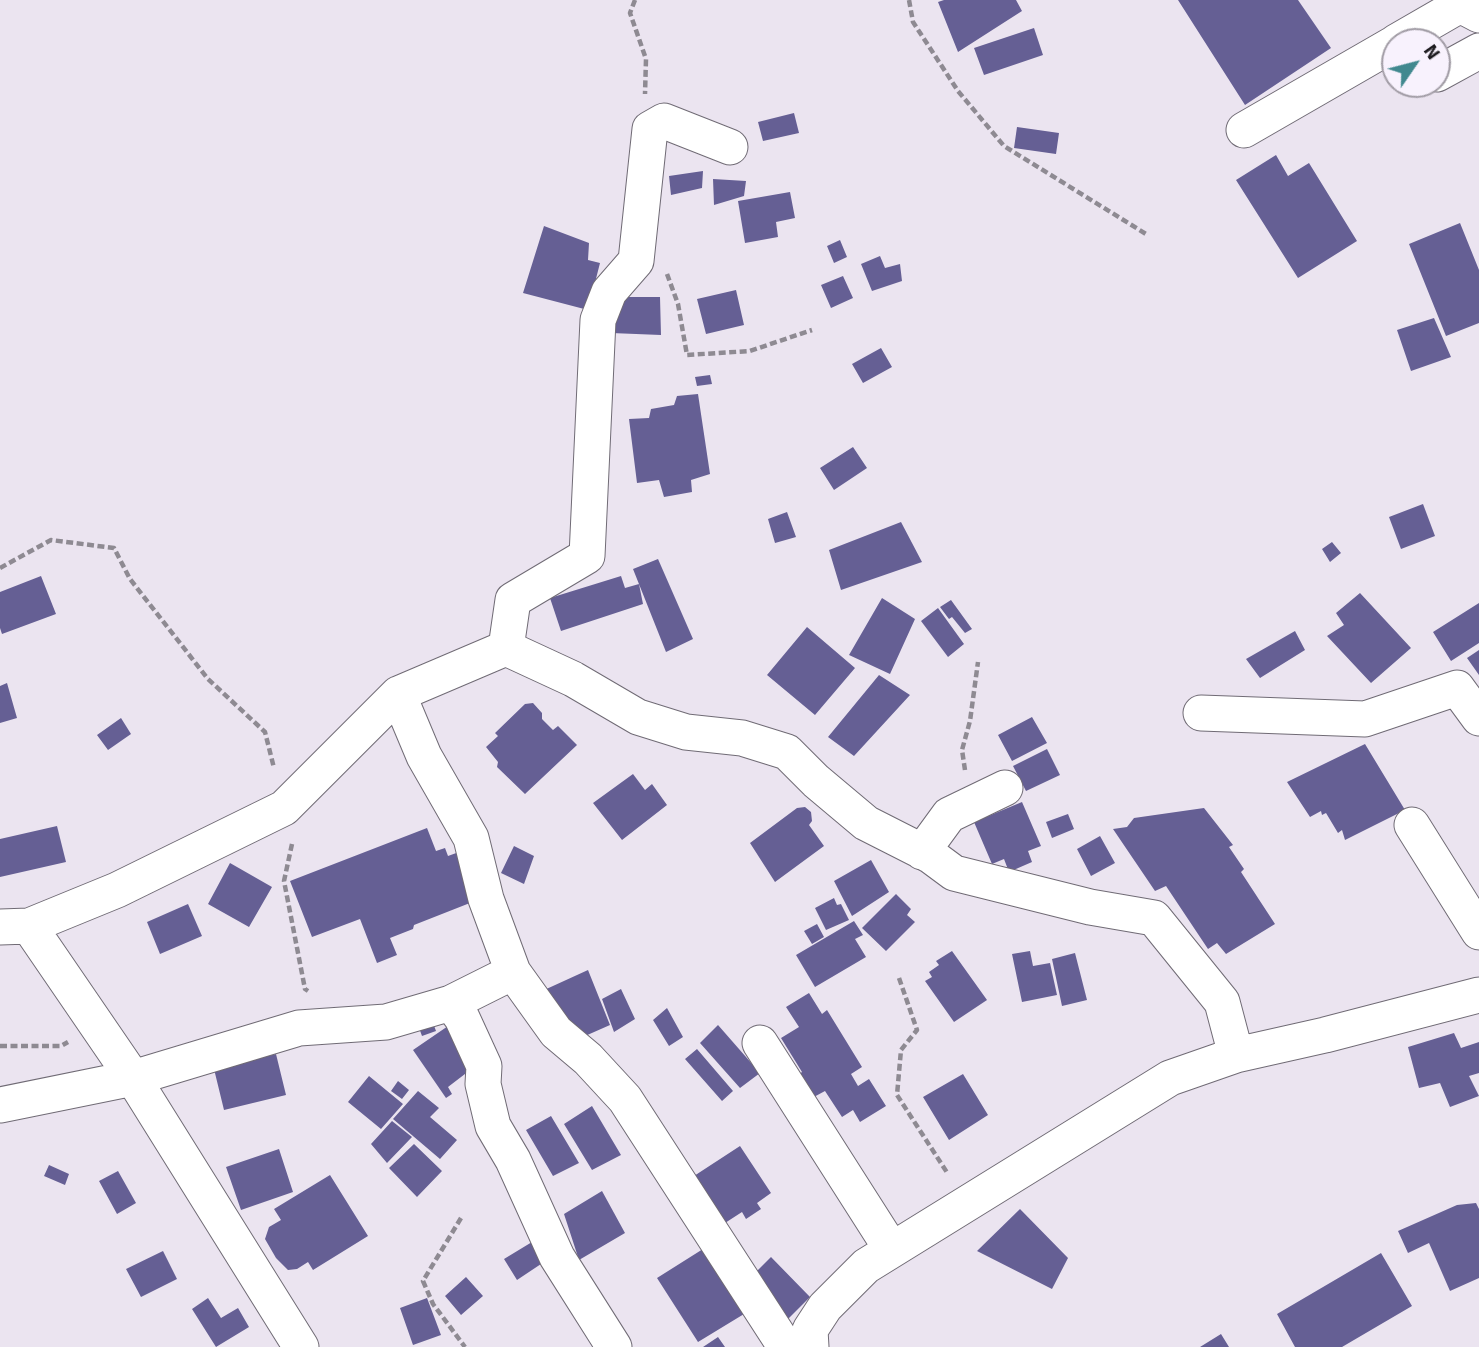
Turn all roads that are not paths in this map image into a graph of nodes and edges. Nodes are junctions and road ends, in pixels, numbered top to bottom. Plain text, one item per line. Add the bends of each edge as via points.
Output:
1 (1479, 15) edge
2 (1420, 28) edge
3 (1381, 51) edge
4 (1479, 51) edge
5 (1451, 66) edge
6 (1244, 130) dead end
7 (730, 147) dead end
8 (506, 648) junction
9 (398, 694) junction
10 (1201, 713) dead end
11 (1479, 718) edge
12 (1005, 788) dead end
13 (1412, 825) dead end
14 (922, 852) junction
15 (14, 927) edge
16 (1479, 932) edge
17 (513, 972) junction
18 (1479, 995) edge
19 (451, 1003) junction
20 (760, 1043) dead end
21 (1236, 1055) junction
22 (133, 1078) junction
23 (0, 1105) edge
24 (892, 1250) junction
25 (791, 1341) edge
26 (301, 1347) edge
27 (614, 1347) edge

1 - 2 street via 1460,5
3 - 6 street
4 - 5 street
7 - 8 street via 664,121 650,130 636,261 609,292 598,320 587,556 513,600
8 - 9 street
8 - 14 street via 573,679 638,717 686,732 743,738 786,752 866,823
9 - 15 street via 288,804 117,890
9 - 17 street via 424,756 471,838 486,899
10 - 11 street via 1365,719 1457,688
12 - 14 street via 949,815
13 - 16 street
14 - 21 street via 954,873 1154,918 1222,1002
15 - 22 street via 99,1029
17 - 19 street
17 - 25 street via 556,1032 625,1099
18 - 21 street
19 - 22 street via 386,1022 299,1028
19 - 27 street via 484,1066 483,1084 494,1126 557,1257
20 - 24 street
21 - 24 street via 1170,1078
22 - 23 street
22 - 26 street
24 - 25 street via 866,1266

